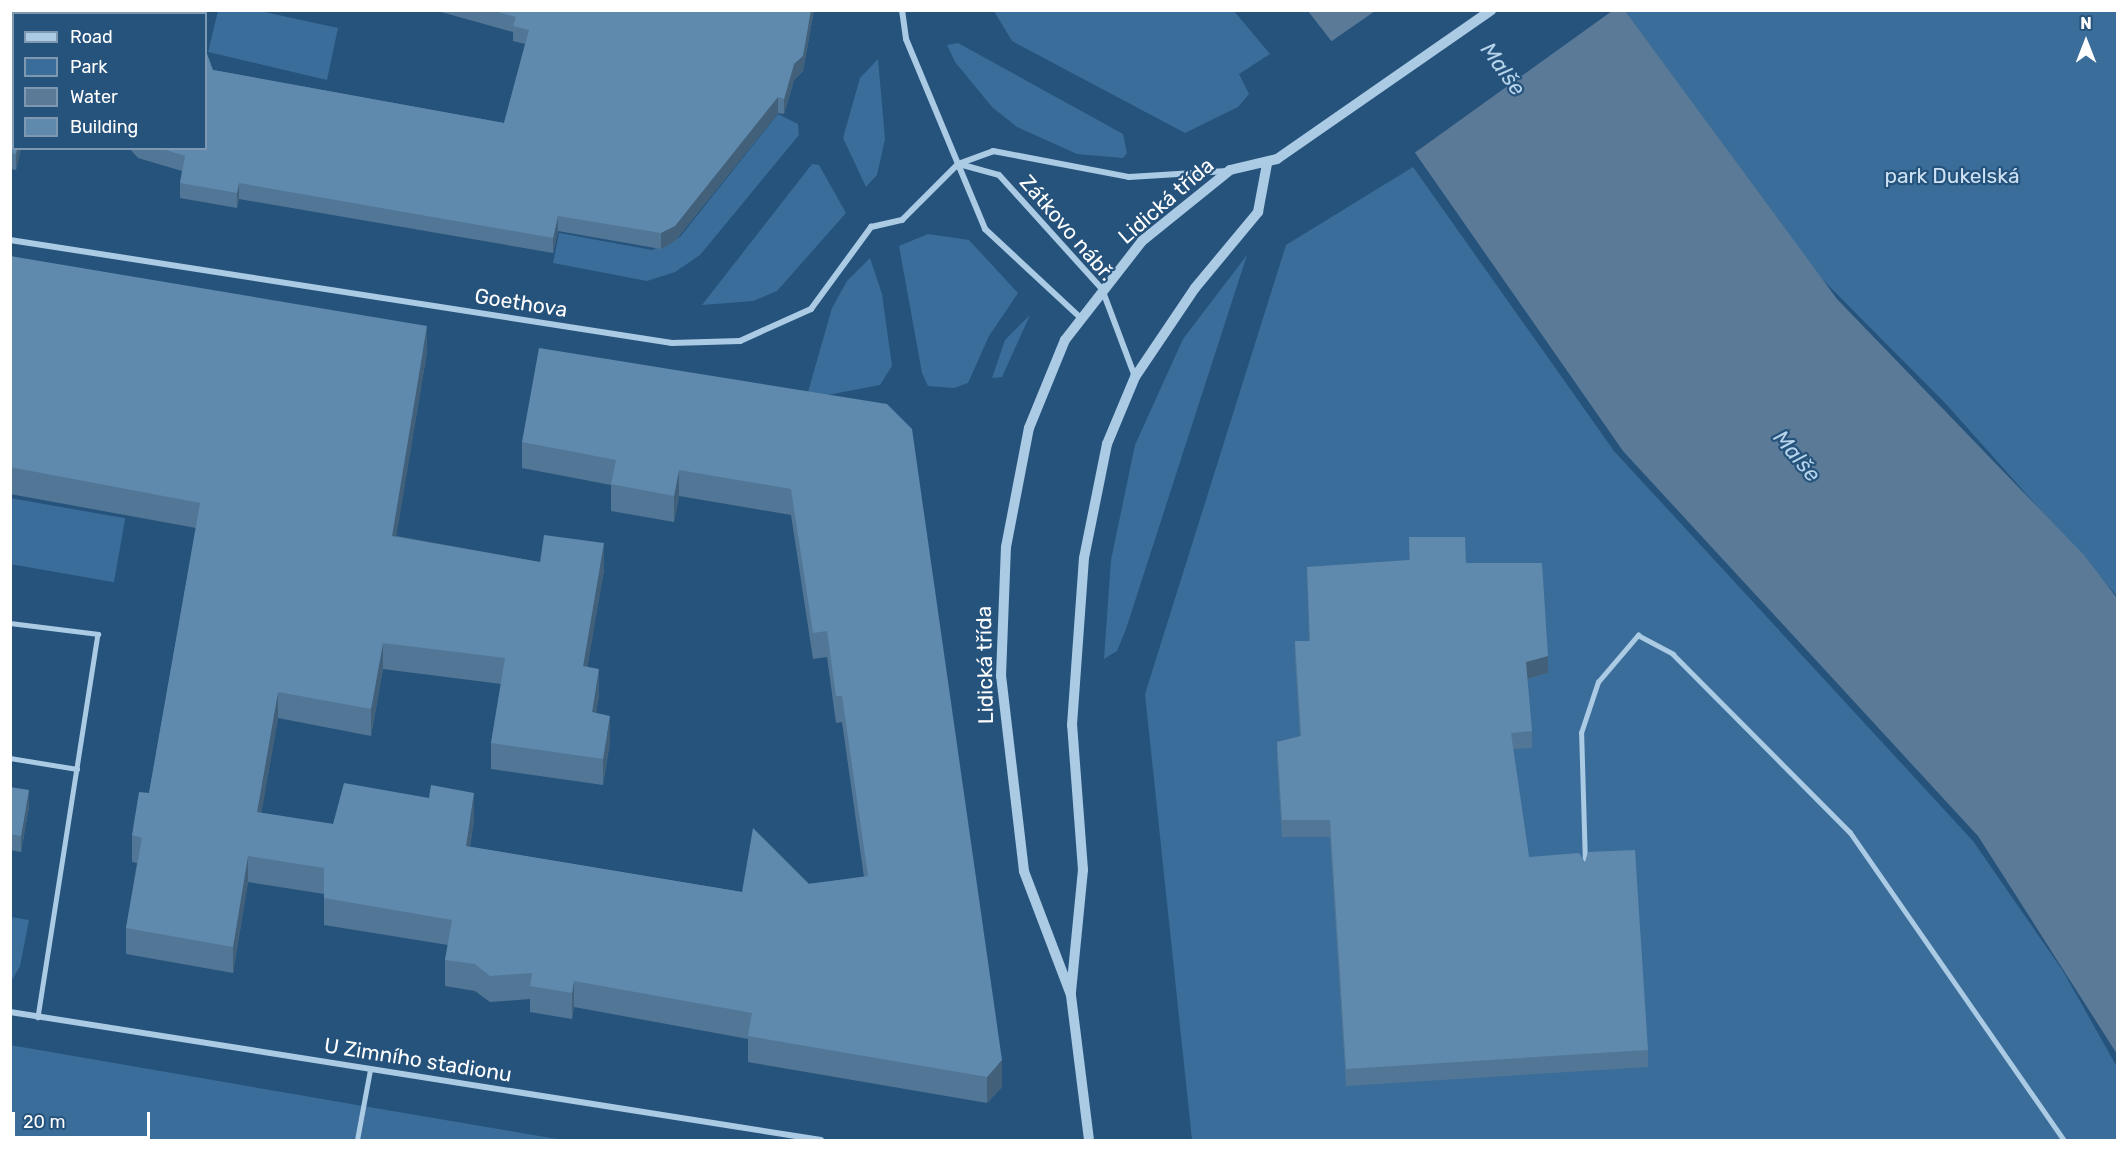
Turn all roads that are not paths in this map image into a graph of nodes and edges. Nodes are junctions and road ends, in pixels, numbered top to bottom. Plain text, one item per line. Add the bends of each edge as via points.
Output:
1 (902, 10) edge
2 (1491, 10) edge
3 (1272, 162) junction
4 (958, 164) junction
5 (1230, 170) junction
6 (10, 240) edge
7 (1102, 290) junction
8 (1082, 319) junction
9 (1135, 377) junction
10 (10, 623) edge
11 (10, 758) edge
12 (77, 770) junction
13 (1584, 875) edge
14 (1071, 995) junction
15 (10, 1012) edge
16 (38, 1017) junction
17 (370, 1070) junction
18 (357, 1140) edge
19 (821, 1140) edge
20 (1089, 1140) edge
21 (2064, 1140) edge

1 - 4 street via 906,39
2 - 3 street
3 - 5 street, Lidická třída
3 - 9 street, Lidická třída via 1258,212 1195,288
4 - 5 street, Zátkovo nábř. via 993,151 1129,177
4 - 6 street, Goethova via 902,220 871,227 811,309 740,341 672,343
4 - 7 street, Zátkovo nábř. via 999,175
4 - 8 street via 985,229
5 - 7 street, Lidická třída via 1142,241
7 - 8 street, Lidická třída
7 - 9 street, Zátkovo nábř.
8 - 14 street, Lidická třída via 1065,340 1029,428 1006,547 1001,673 1024,871
9 - 14 street, Lidická třída via 1107,444 1084,558 1072,725 1083,870
10 - 12 lane via 98,633
11 - 12 lane
12 - 16 lane
13 - 21 lane via 1581,733 1598,682 1638,635 1673,654 1850,832
14 - 20 street, Lidická třída
15 - 16 street, U Zimního stadionu
16 - 17 street, U Zimního stadionu
17 - 18 lane
17 - 19 street, U Zimního stadionu

